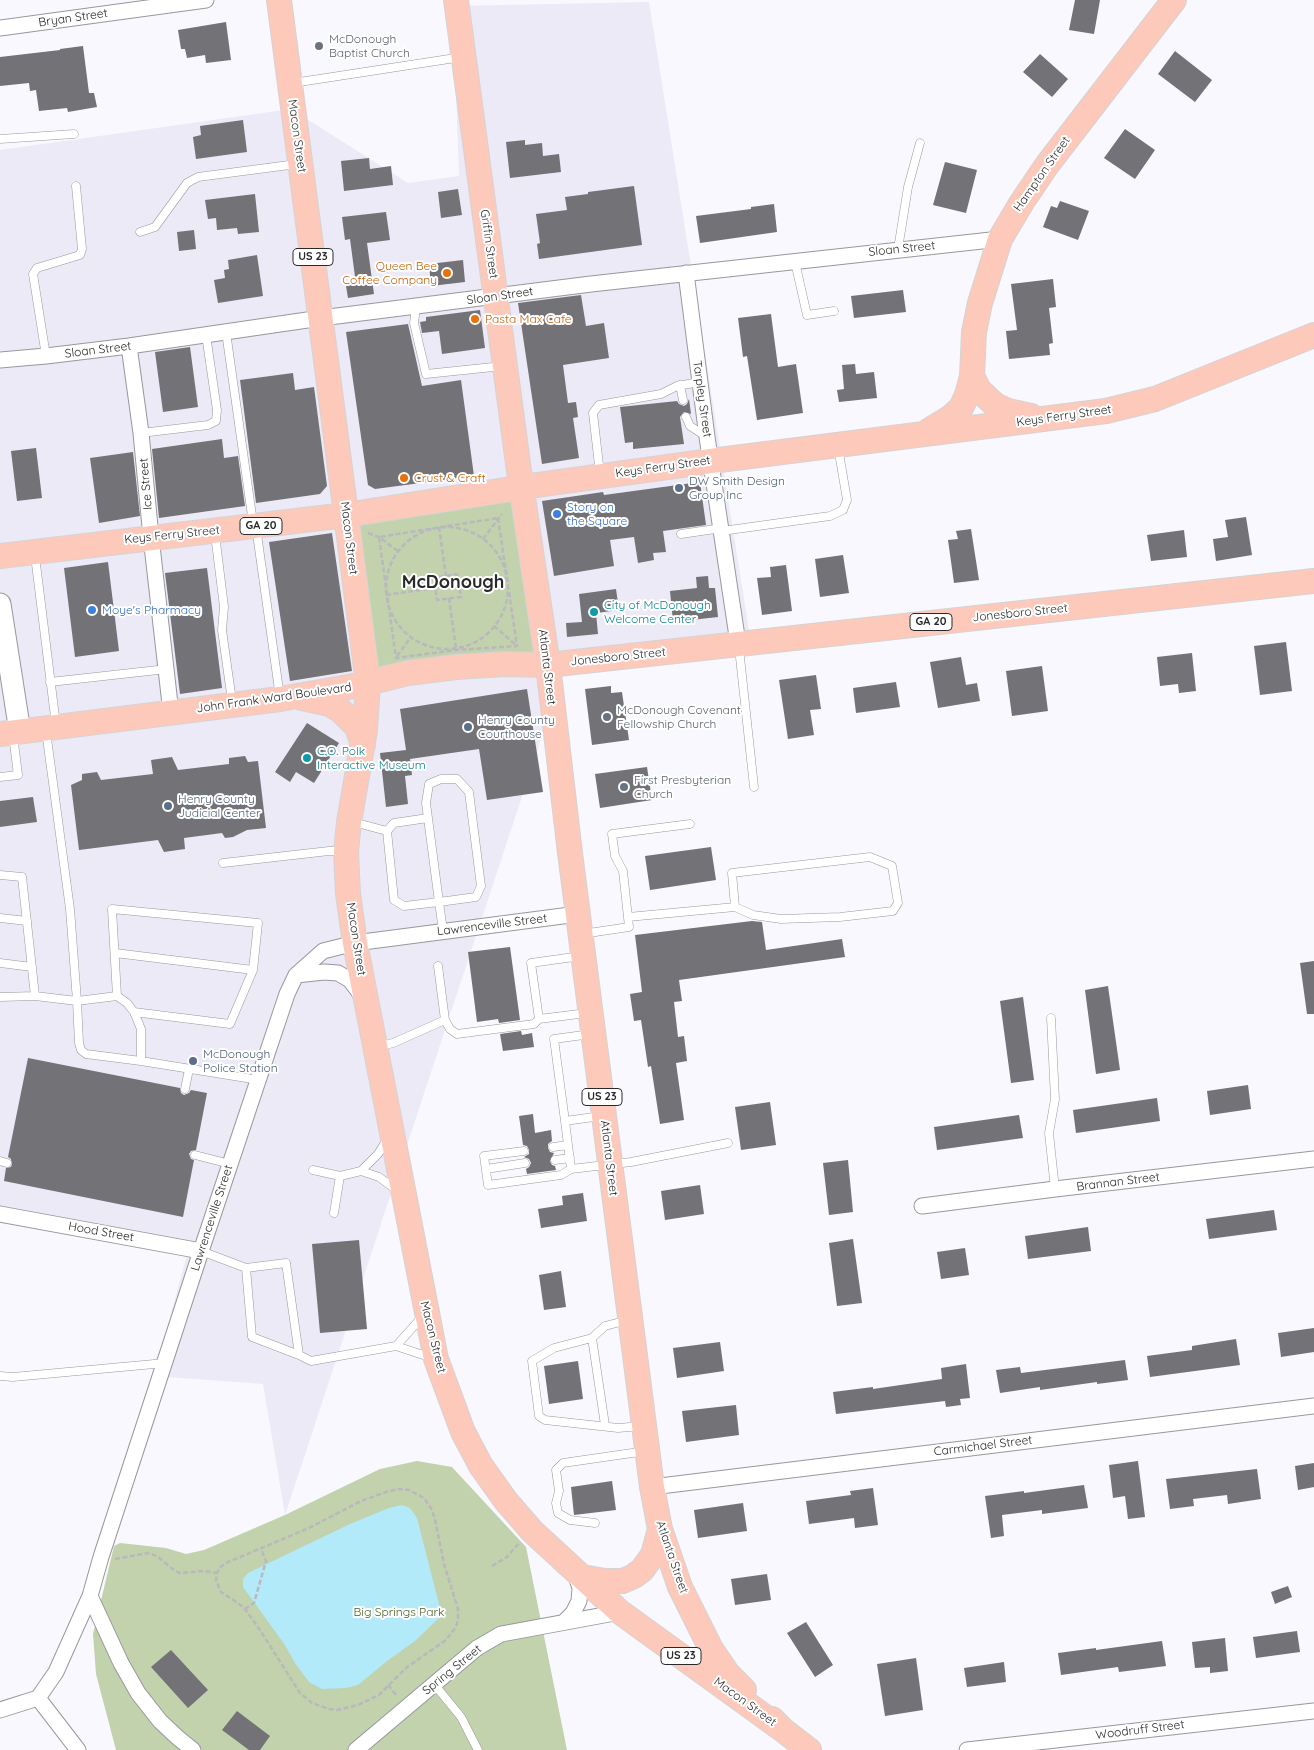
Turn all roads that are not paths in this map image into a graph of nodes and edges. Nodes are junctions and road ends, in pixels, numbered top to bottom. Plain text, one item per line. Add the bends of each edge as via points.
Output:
1 (206, 0) edge
2 (279, 0) edge
3 (456, 0) edge
4 (1174, 0) edge
5 (0, 28) edge
6 (464, 57) junction
7 (290, 83) junction
8 (74, 134) dead end
9 (0, 139) edge
10 (920, 142) dead end
11 (301, 163) junction
12 (76, 186) dead end
13 (140, 232) dead end
14 (1000, 239) junction
15 (898, 249) junction
16 (795, 262) junction
17 (686, 273) junction
18 (496, 296) junction
19 (416, 307) junction
20 (834, 311) dead end
21 (321, 318) junction
22 (226, 332) junction
23 (206, 335) junction
24 (1314, 335) edge
25 (129, 346) junction
26 (46, 356) junction
27 (0, 360) edge
28 (505, 366) junction
29 (972, 376) junction
30 (700, 382) junction
31 (680, 385) junction
32 (683, 400) dead end
33 (686, 417) dead end
34 (1047, 419) junction
35 (141, 433) junction
36 (922, 434) junction
37 (707, 437) junction
38 (838, 445) junction
39 (711, 461) junction
40 (601, 476) junction
41 (522, 487) junction
42 (346, 515) junction
43 (255, 526) junction
44 (215, 530) junction
45 (722, 530) junction
46 (680, 534) dead end
47 (151, 537) junction
48 (34, 551) junction
49 (0, 556) edge
50 (1314, 581) edge
51 (0, 604) edge
52 (738, 643) junction
53 (548, 665) junction
54 (167, 669) junction
55 (6, 675) edge
56 (50, 682) junction
57 (368, 683) junction
58 (288, 697) junction
59 (232, 704) junction
60 (171, 712) junction
61 (51, 728) junction
62 (11, 733) edge
63 (363, 745) junction
64 (0, 777) edge
65 (754, 787) dead end
66 (428, 818) junction
67 (349, 822) junction
68 (690, 824) dead end
69 (387, 831) junction
70 (346, 852) junction
71 (223, 863) dead end
72 (0, 874) edge
73 (439, 902) junction
74 (735, 907) junction
75 (628, 917) junction
76 (0, 918) edge
77 (27, 921) junction
78 (443, 931) junction
79 (581, 934) junction
80 (355, 942) junction
81 (115, 953) junction
82 (0, 963) edge
83 (438, 966) dead end
84 (32, 967) junction
85 (253, 970) junction
86 (296, 975) junction
87 (0, 996) edge
88 (35, 996) junction
89 (118, 996) junction
90 (77, 1001) junction
91 (367, 1002) junction
92 (134, 1012) junction
93 (1051, 1018) dead end
94 (445, 1020) junction
95 (539, 1020) junction
96 (592, 1023) junction
97 (375, 1047) junction
98 (142, 1061) junction
99 (189, 1069) junction
100 (259, 1080) junction
101 (185, 1089) dead end
102 (604, 1116) junction
103 (565, 1121) junction
104 (392, 1132) junction
105 (728, 1143) dead end
106 (568, 1145) junction
107 (553, 1147) dead end
108 (524, 1151) dead end
109 (195, 1155) dead end
110 (570, 1158) junction
111 (1314, 1159) edge
112 (554, 1160) dead end
113 (230, 1164) junction
114 (525, 1164) dead end
115 (610, 1164) junction
116 (486, 1169) junction
117 (571, 1169) junction
118 (313, 1170) dead end
119 (360, 1171) junction
120 (340, 1176) junction
121 (1055, 1189) junction
122 (404, 1195) junction
123 (922, 1206) dead end
124 (334, 1213) dead end
125 (0, 1214) edge
126 (201, 1251) junction
127 (246, 1268) junction
128 (426, 1312) junction
129 (630, 1320) junction
130 (592, 1338) junction
131 (396, 1346) junction
132 (299, 1355) junction
133 (436, 1359) junction
134 (165, 1364) junction
135 (0, 1376) edge
136 (1314, 1406) edge
137 (605, 1425) junction
138 (644, 1426) junction
139 (648, 1451) junction
140 (652, 1486) junction
141 (595, 1523) dead end
142 (660, 1529) junction
143 (578, 1574) junction
144 (90, 1596) junction
145 (620, 1612) junction
146 (564, 1622) junction
147 (434, 1684) junction
148 (38, 1698) junction
149 (0, 1710) edge
150 (1314, 1711) edge
151 (783, 1730) junction
152 (361, 1748) edge
153 (78, 1750) edge
154 (192, 1750) edge
155 (478, 1750) edge
156 (809, 1750) edge
157 (967, 1750) edge

1 - 5 street, Bryan Street
2 - 7 main road, Macon Street / US 23
3 - 6 main road, Griffin Street / US 23
4 - 14 main road, Hampton Street via 1046,165
6 - 7 lane
6 - 18 main road, Griffin Street / US 23
7 - 11 main road, Macon Street / US 23
8 - 9 lane
10 - 15 lane via 908,187
11 - 13 lane via 198,177 178,194 155,227
11 - 21 main road, Macon Street / US 23
12 - 26 lane via 80,256 37,268 33,274
14 - 15 street, Sloan Street
14 - 29 main road, Hampton Street via 974,332
15 - 16 street, Sloan Street
16 - 17 street, Sloan Street
16 - 20 lane via 806,315
17 - 18 street, Sloan Street
17 - 30 street, Tarpley Street
18 - 19 street, Sloan Street
18 - 28 main road, Griffin Street / US 23
19 - 21 street, Sloan Street
19 - 28 lane via 414,323 426,374
21 - 22 street, Sloan Street
21 - 42 main road, Macon Street / US 23
22 - 23 street, Sloan Street
22 - 43 lane
23 - 25 street, Sloan Street
23 - 35 lane via 216,421 208,425
24 - 34 main road, Keys Ferry Street via 1155,399 1106,411
25 - 26 street, Sloan Street
25 - 35 street, Ice Street
26 - 27 street, Sloan Street
28 - 41 main road, Griffin Street / US 23
29 - 34 main road via 979,390 995,405
29 - 36 main road, Hampton Street via 961,408
30 - 31 lane
30 - 37 street, Tarpley Street
31 - 32 lane
31 - 40 lane via 661,394 607,403 595,409
33 - 37 lane via 690,426
34 - 36 main road, Keys Ferry Street
35 - 47 street, Ice Street
36 - 38 main road, Keys Ferry Street / GA 20
37 - 39 street, Tarpley Street
38 - 39 main road, Keys Ferry Street / GA 20
38 - 45 lane via 847,500 843,510 830,516
39 - 40 main road, Keys Ferry Street / GA 20
39 - 45 street, Tarpley Street
40 - 41 main road, Keys Ferry Street / GA 20
41 - 42 main road, Keys Ferry Street / GA 20
41 - 53 main road, Atlanta Street / US 23
42 - 43 main road, Keys Ferry Street / GA 20
42 - 57 main road, Macon Street / US 23
43 - 44 main road, Keys Ferry Street / GA 20
43 - 58 lane
44 - 47 main road, Keys Ferry Street / GA 20
44 - 59 lane via 224,607 222,630
45 - 46 lane
45 - 52 street, Tarpley Street
47 - 48 main road, Keys Ferry Street / GA 20
47 - 54 street, Ice Street
48 - 49 main road, Keys Ferry Street / GA 20
48 - 56 lane
50 - 52 main road, Jonesboro Street / GA 20
51 - 55 main road
52 - 53 main road, Jonesboro Street / GA 20
52 - 65 lane
53 - 57 main road, John Frank Ward Boulevard / GA 20 via 456,666
53 - 79 main road, Atlanta Street / US 23
54 - 56 lane
54 - 60 street, Ice Street
55 - 62 main road
56 - 61 lane
57 - 58 main road, John Frank Ward Boulevard / GA 20
57 - 63 main road, Macon Street / US 23
58 - 59 main road, John Frank Ward Boulevard / GA 20
58 - 63 main road via 330,704 341,711 357,727
59 - 60 main road, John Frank Ward Boulevard / GA 20
60 - 61 main road, John Frank Ward Boulevard / GA 20
61 - 62 main road, John Frank Ward Boulevard / GA 20
61 - 90 lane
62 - 64 lane via 18,774
63 - 67 main road, Macon Street / US 23
66 - 69 lane via 394,823
66 - 73 lane
66 - 73 lane via 429,784 441,779 457,779 469,792 481,886 476,896
67 - 69 lane
67 - 70 main road, Macon Street / US 23
68 - 75 lane via 612,834 615,856 623,871
69 - 73 lane via 394,900 404,906
70 - 71 lane via 328,851
70 - 80 main road, Macon Street / US 23
72 - 77 lane via 22,877
73 - 78 lane
74 - 74 lane via 732,873 870,857 892,866 898,903 893,912 781,920 753,915
74 - 75 lane
75 - 79 lane via 629,927
76 - 77 lane
77 - 84 lane
78 - 79 street, Lawrenceville Street
78 - 80 street, Lawrenceville Street
79 - 95 lane via 532,962
79 - 96 main road, Atlanta Street / US 23
80 - 86 street, Lawrenceville Street via 323,951
80 - 91 main road, Macon Street / US 23
81 - 85 lane
81 - 85 lane via 112,909 258,924
81 - 89 lane
82 - 84 lane
83 - 94 lane
84 - 88 lane
85 - 92 lane via 230,1024
86 - 91 street via 338,973 350,980
86 - 100 street, Lawrenceville Street
87 - 88 lane
88 - 90 lane
89 - 90 lane
89 - 92 lane
90 - 98 lane via 81,1050 86,1054
91 - 97 main road, Macon Street / US 23
92 - 98 lane via 141,1029
93 - 121 lane via 1055,1099 1048,1133
94 - 95 lane via 457,1034 534,1024
94 - 97 lane via 393,1044
95 - 96 lane
96 - 102 main road, Atlanta Street / US 23
96 - 103 lane via 554,1039
97 - 104 main road, Macon Street / US 23
98 - 99 lane
99 - 100 lane
99 - 101 lane
100 - 113 street, Lawrenceville Street
102 - 103 lane
102 - 115 main road, Atlanta Street / US 23
103 - 106 lane
104 - 119 lane via 378,1154
104 - 122 main road, Macon Street / US 23
105 - 115 lane
106 - 107 lane
106 - 110 lane
108 - 116 lane via 484,1156
109 - 113 lane
110 - 112 lane
110 - 117 lane
111 - 121 street, Brannan Street
113 - 126 street, Lawrenceville Street
114 - 116 lane
115 - 117 lane
115 - 129 main road, Atlanta Street / US 23
116 - 117 lane via 488,1186 561,1176
118 - 120 lane
119 - 120 lane
119 - 122 lane via 379,1177
120 - 124 lane
121 - 123 street, Brannan Street
122 - 128 main road, Macon Street / US 23
125 - 126 street, Hood Street
126 - 127 lane
126 - 134 street, Lawrenceville Street
127 - 132 lane via 252,1337
127 - 132 lane via 286,1263
128 - 131 lane
128 - 133 main road, Macon Street / US 23
129 - 130 lane via 605,1326
129 - 138 main road, Atlanta Street / US 23
130 - 137 lane
130 - 137 lane via 554,1348 532,1361 539,1416 545,1420
131 - 132 lane via 311,1361
131 - 133 lane
133 - 143 main road, Macon Street / US 23 via 463,1432 481,1466 532,1531
134 - 135 lane
134 - 144 street, Lawrenceville Street
136 - 140 street, Carmichael Street
137 - 138 lane via 618,1428
138 - 139 main road, Atlanta Street / US 23
139 - 140 main road, Atlanta Street / US 23
139 - 141 lane via 563,1463 556,1470 558,1513 570,1520
140 - 142 main road, Atlanta Street / US 23
142 - 143 main road via 653,1555 634,1576 623,1581 605,1582
142 - 151 main road, Atlanta Street / US 23 via 680,1587 711,1649 728,1674
143 - 145 main road, Macon Street / US 23
143 - 146 street via 579,1601
144 - 148 street, Lawrenceville Street via 56,1672
144 - 154 street via 138,1693 160,1721
145 - 146 street, Spring Street
145 - 151 main road, Macon Street / US 23
146 - 147 street, Spring Street via 501,1634 477,1648
147 - 152 street, Spring Street
147 - 155 lane via 461,1718
148 - 149 street
148 - 153 street
150 - 157 street, Woodruff Street
151 - 156 main road, Atlanta Street / US 23

